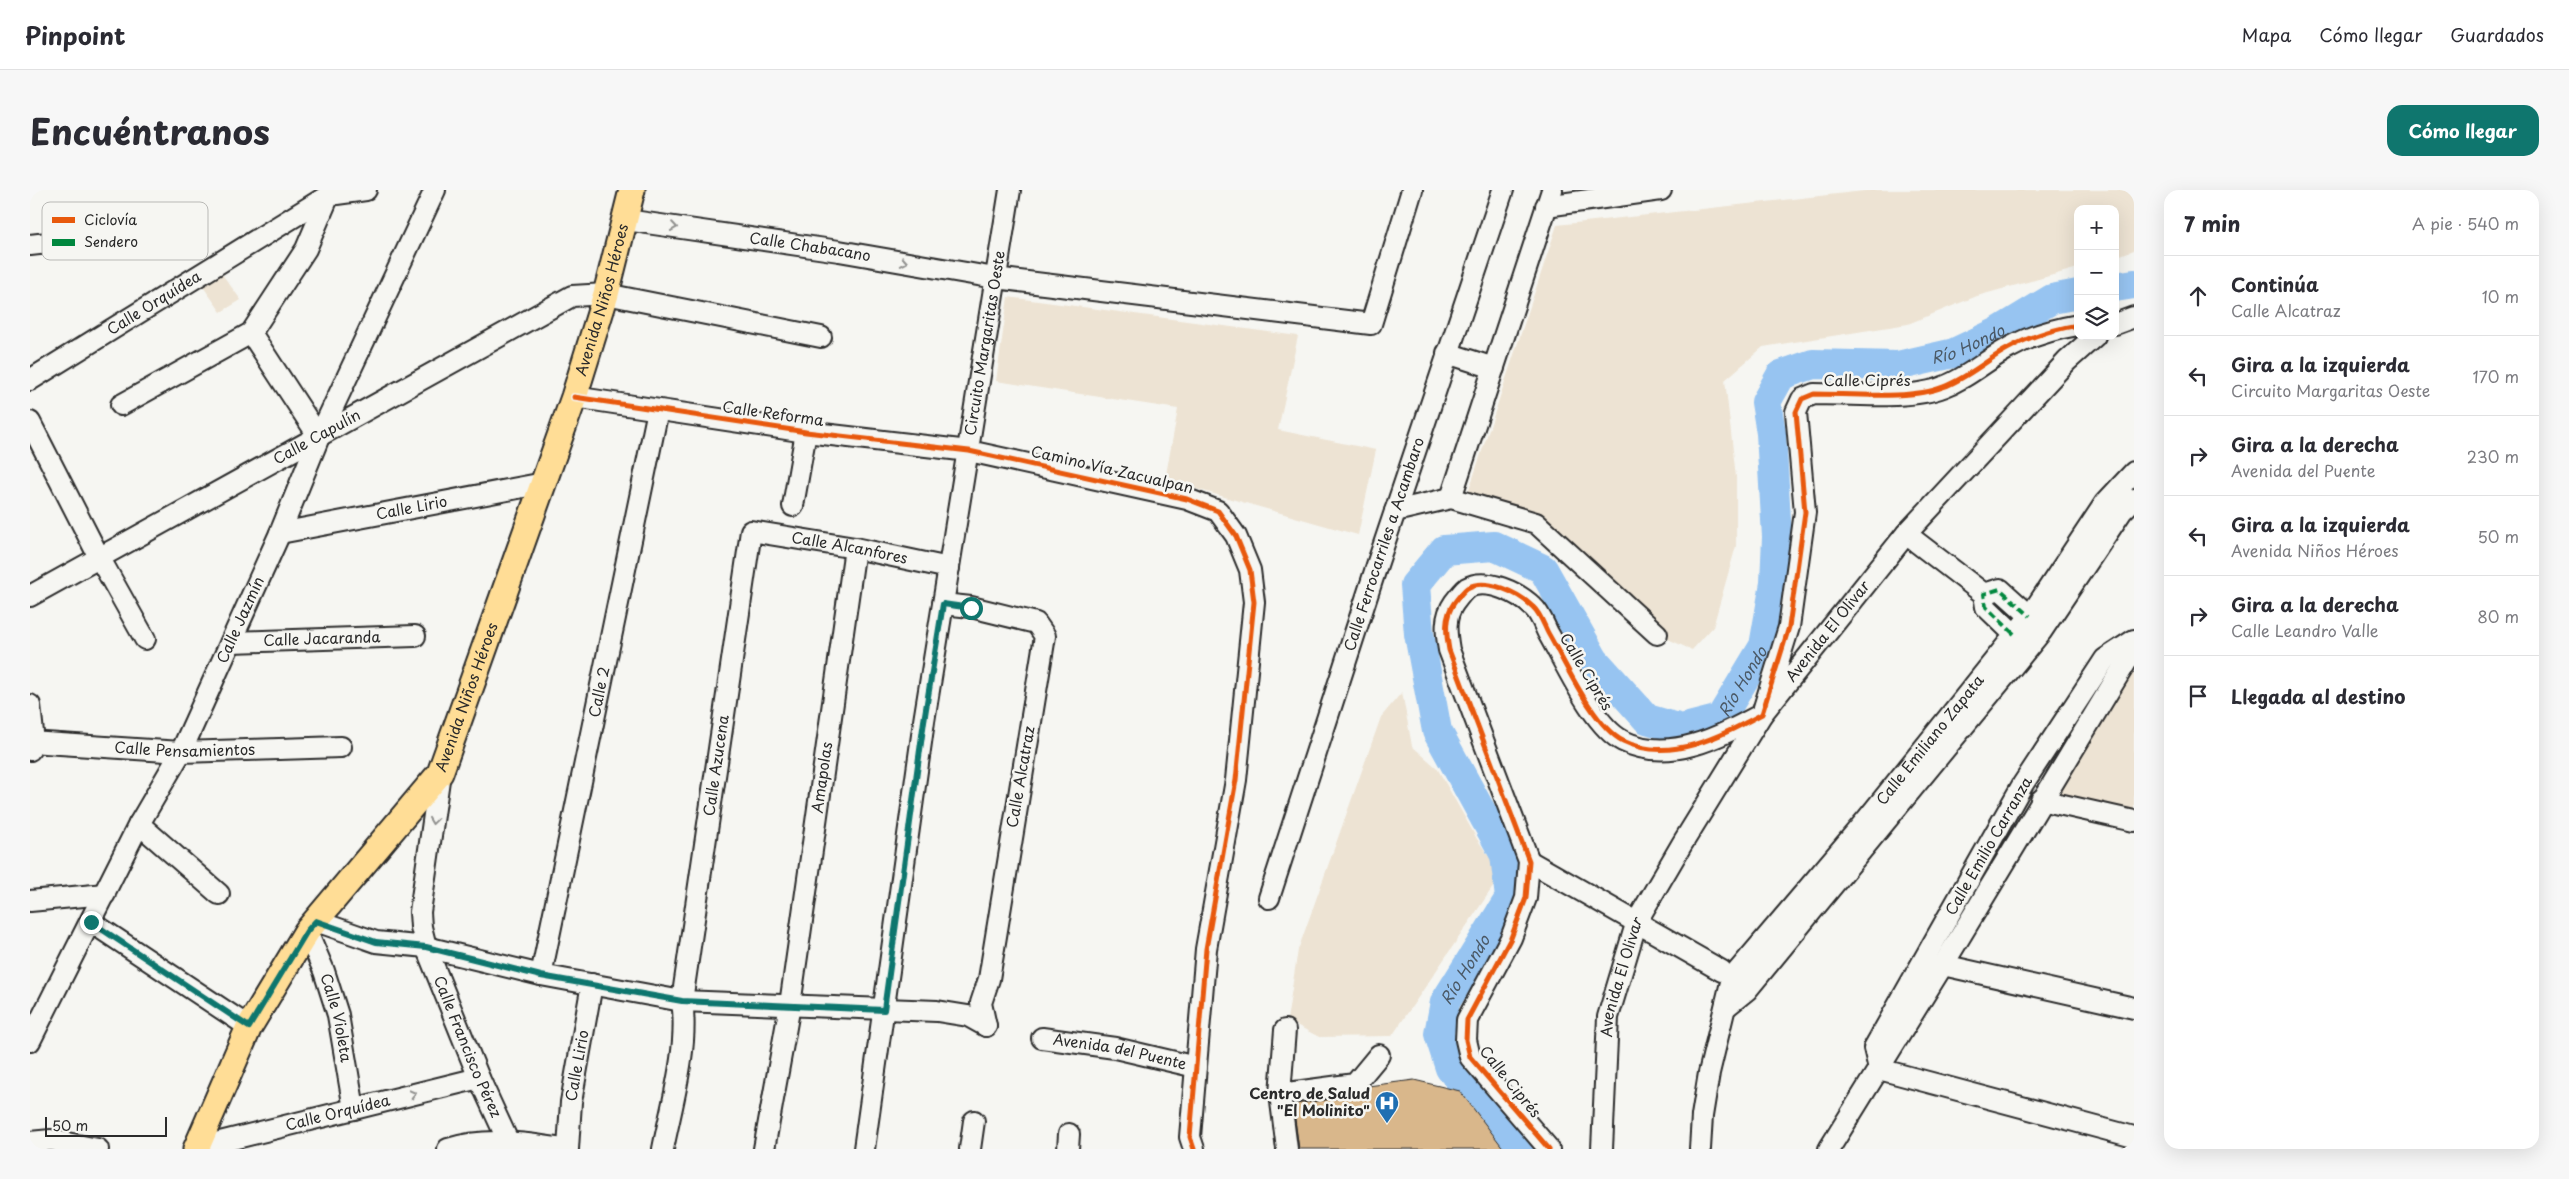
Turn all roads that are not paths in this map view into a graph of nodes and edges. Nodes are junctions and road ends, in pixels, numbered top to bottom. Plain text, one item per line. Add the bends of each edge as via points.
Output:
1 (366, 190) edge
2 (435, 190) edge
3 (632, 190) edge
4 (1010, 190) edge
5 (1412, 190) edge
6 (1503, 190) edge
7 (1661, 190) edge
8 (330, 195) junction
9 (1549, 198) edge
10 (626, 220) junction
11 (1000, 278) junction
12 (606, 294) junction
13 (2134, 317) edge
14 (2119, 323) edge
15 (2074, 326) edge
16 (251, 333) junction
17 (821, 337) dead end
18 (2091, 340) edge
19 (1447, 353) junction
20 (1494, 368) junction
21 (30, 380) edge
22 (574, 397) junction
23 (121, 405) dead end
24 (658, 410) junction
25 (30, 422) edge
26 (806, 432) junction
27 (319, 437) junction
28 (969, 451) junction
29 (2134, 472) edge
30 (544, 483) junction
31 (1451, 498) junction
32 (2121, 504) edge
33 (793, 506) dead end
34 (1395, 511) junction
35 (750, 531) joint
36 (280, 534) junction
37 (1906, 534) junction
38 (855, 548) junction
39 (99, 557) junction
40 (949, 568) junction
41 (1984, 594) junction
42 (30, 596) edge
43 (943, 604) junction
44 (2030, 616) junction
45 (1656, 634) dead end
46 (2014, 634) junction
47 (415, 636) dead end
48 (145, 639) dead end
49 (2134, 640) edge
50 (231, 642) junction
51 (2134, 649) edge
52 (30, 705) edge
53 (1762, 714) junction
54 (31, 745) edge
55 (341, 747) dead end
56 (181, 752) junction
57 (440, 773) junction
58 (2041, 800) junction
59 (2134, 822) edge
60 (140, 824) junction
61 (1529, 861) junction
62 (105, 894) junction
63 (219, 894) dead end
64 (1269, 898) dead end
65 (30, 901) edge
66 (1637, 921) junction
67 (91, 922) junction
68 (312, 926) junction
69 (426, 947) junction
70 (1943, 965) junction
71 (1722, 971) dead end
72 (541, 976) junction
73 (592, 984) junction
74 (682, 1001) junction
75 (790, 1005) junction
76 (1726, 1006) junction
77 (2134, 1008) edge
78 (884, 1010) junction
79 (249, 1027) junction
80 (1285, 1030) dead end
81 (1042, 1038) dead end
82 (30, 1042) edge
83 (1379, 1055) dead end
84 (1196, 1067) junction
85 (1879, 1069) junction
86 (479, 1078) junction
87 (1280, 1094) junction
88 (354, 1109) junction
89 (974, 1121) dead end
90 (2134, 1137) edge
91 (508, 1141) junction
92 (30, 1142) edge
93 (51, 1145) edge
94 (455, 1148) edge
95 (98, 1149) edge
96 (196, 1149) edge
97 (563, 1149) edge
98 (568, 1149) edge
99 (663, 1149) edge
100 (764, 1149) edge
101 (864, 1149) edge
102 (970, 1149) edge
103 (1194, 1149) edge
104 (1287, 1149) edge
105 (1549, 1149) edge
106 (1602, 1149) edge
107 (1700, 1149) edge
108 (1829, 1149) edge

1 - 8 street
2 - 27 street, Calle Jazmín
3 - 10 main road, Avenida Niños Héroes
4 - 11 street, Circuito Margaritas Oeste
5 - 11 street, Calle Chabacano via 1371,324
6 - 19 street, Calle Ferrocarriles a Acambaro
7 - 9 street
8 - 16 street via 306,249
8 - 21 street, Calle Orquídea
9 - 20 street
10 -> 11 street, Calle Chabacano
10 - 12 main road, Avenida Niños Héroes
11 - 28 street, Circuito Margaritas Oeste
12 - 17 street, Calle Capulín
12 - 22 main road, Avenida Niños Héroes
12 - 27 street, Calle Capulín via 572,296
13 - 14 street
15 - 53 street, Calle Ciprés via 2059,328 2010,347 1966,377 1922,394 1814,394 1802,399 1796,412 1805,512 1789,627
16 - 23 street
16 - 27 street
18 - 37 street, Avenida El Olivar via 2067,361
19 - 20 street
19 - 34 street, Calle Ferrocarriles a Acambaro
20 - 31 street
22 - 24 street, Calle Reforma
22 - 30 main road, Avenida Niños Héroes
24 - 26 street, Calle Reforma
24 - 72 street, Calle 2
25 - 39 street
26 - 28 street, Calle Reforma
26 - 33 street
27 - 36 street, Calle Jazmín
27 - 39 street, Calle Capulín
28 - 40 street, Circuito Margaritas Oeste
28 - 84 street, Camino Vía Zacualpan via 1187,499 1218,511 1236,536 1250,570 1254,602 1236,780 1206,949
29 - 32 street, Calle Emiliano Zapata
30 - 36 street, Calle Lirio
30 - 57 main road, Avenida Niños Héroes
31 - 34 street
31 - 45 street via 1536,522
32 - 44 street, Calle Emiliano Zapata
32 - 76 street, Calle Emiliano Zapata via 2041,632 1747,990
34 - 64 street, Calle Ferrocarriles a Acambaro
35 - 38 street, Calle Alcanfores
35 - 74 street, Calle Azucena
36 - 50 street, Calle Jazmín
37 - 41 street
37 - 53 street, Avenida El Olivar
38 - 40 street, Calle Alcanfores
38 - 75 street, Amapolas
39 - 42 street, Calle Capulín
39 - 48 street
40 - 43 street, Circuito Margaritas Oeste
41 - 44 street via 2000,589
41 - 46 street via 1986,608
43 - 78 street, Circuito Margaritas Oeste
43 - 78 street, Calle Alcatraz via 1036,623 1045,636 989,979 981,1003 986,1026 968,1016 938,1011
44 - 46 street, Calle Emiliano Zapata
46 - 76 street, Calle Emiliano Zapata via 1867,819 1732,978
47 - 50 street, Calle Jacaranda
49 - 85 street, Calle Emilio Carranza via 2106,659 2023,784 1874,1048
50 - 56 street, Calle Jazmín
51 - 58 street
52 - 54 street
53 - 61 street, Calle Ciprés via 1719,737 1676,749 1648,748 1622,741 1596,718 1534,607 1508,591 1485,585 1467,588 1453,604 1445,626 1449,650
53 - 66 street, Avenida El Olivar
54 - 56 street, Calle Pensamientos
55 - 56 street, Calle Pensamientos
56 - 60 street, Calle Jazmín
57 - 68 main road, Avenida Niños Héroes
57 -> 69 street, Calle Francisco Pérez via 420,912
58 - 59 street
58 - 70 street
60 - 62 street, Calle Jazmín
60 - 63 street
61 - 66 street
61 - 105 street, Calle Ciprés via 1526,898 1511,938 1467,1020 1466,1040 1470,1057
62 - 65 street
62 - 67 street, Calle Jazmín
66 - 71 street
66 - 106 street, Avenida El Olivar via 1608,1017
67 - 79 street
67 - 82 street, Calle Jazmín
68 - 69 street via 376,942
68 - 79 main road, Avenida Niños Héroes
68 - 88 street, Calle Violeta via 338,1015
69 - 72 street
69 - 86 street, Calle Francisco Pérez
70 - 77 street
70 - 85 street
72 - 73 street
73 - 74 street
73 - 98 street, Calle Lirio via 571,1102
74 - 75 street
74 - 99 street, Calle Azucena via 683,1041
75 - 78 street
75 - 100 street, Amapolas
76 - 107 street, Calle Emiliano Zapata via 1709,1074
78 - 101 street, Circuito Margaritas Oeste
79 - 96 main road, Avenida Niños Héroes
80 - 87 street
81 - 84 street, Avenida del Puente via 1115,1048
83 - 87 street via 1356,1084
84 - 103 street, Camino Vía Zacualpan via 1190,1137
85 - 90 street
85 - 108 street
88 -> 86 street, Calle Orquídea
86 - 91 street, Calle Francisco Pérez
87 - 104 street
88 - 96 street, Calle Orquídea
89 - 102 street
91 - 94 street
91 - 97 street
92 - 93 street
93 - 95 street

